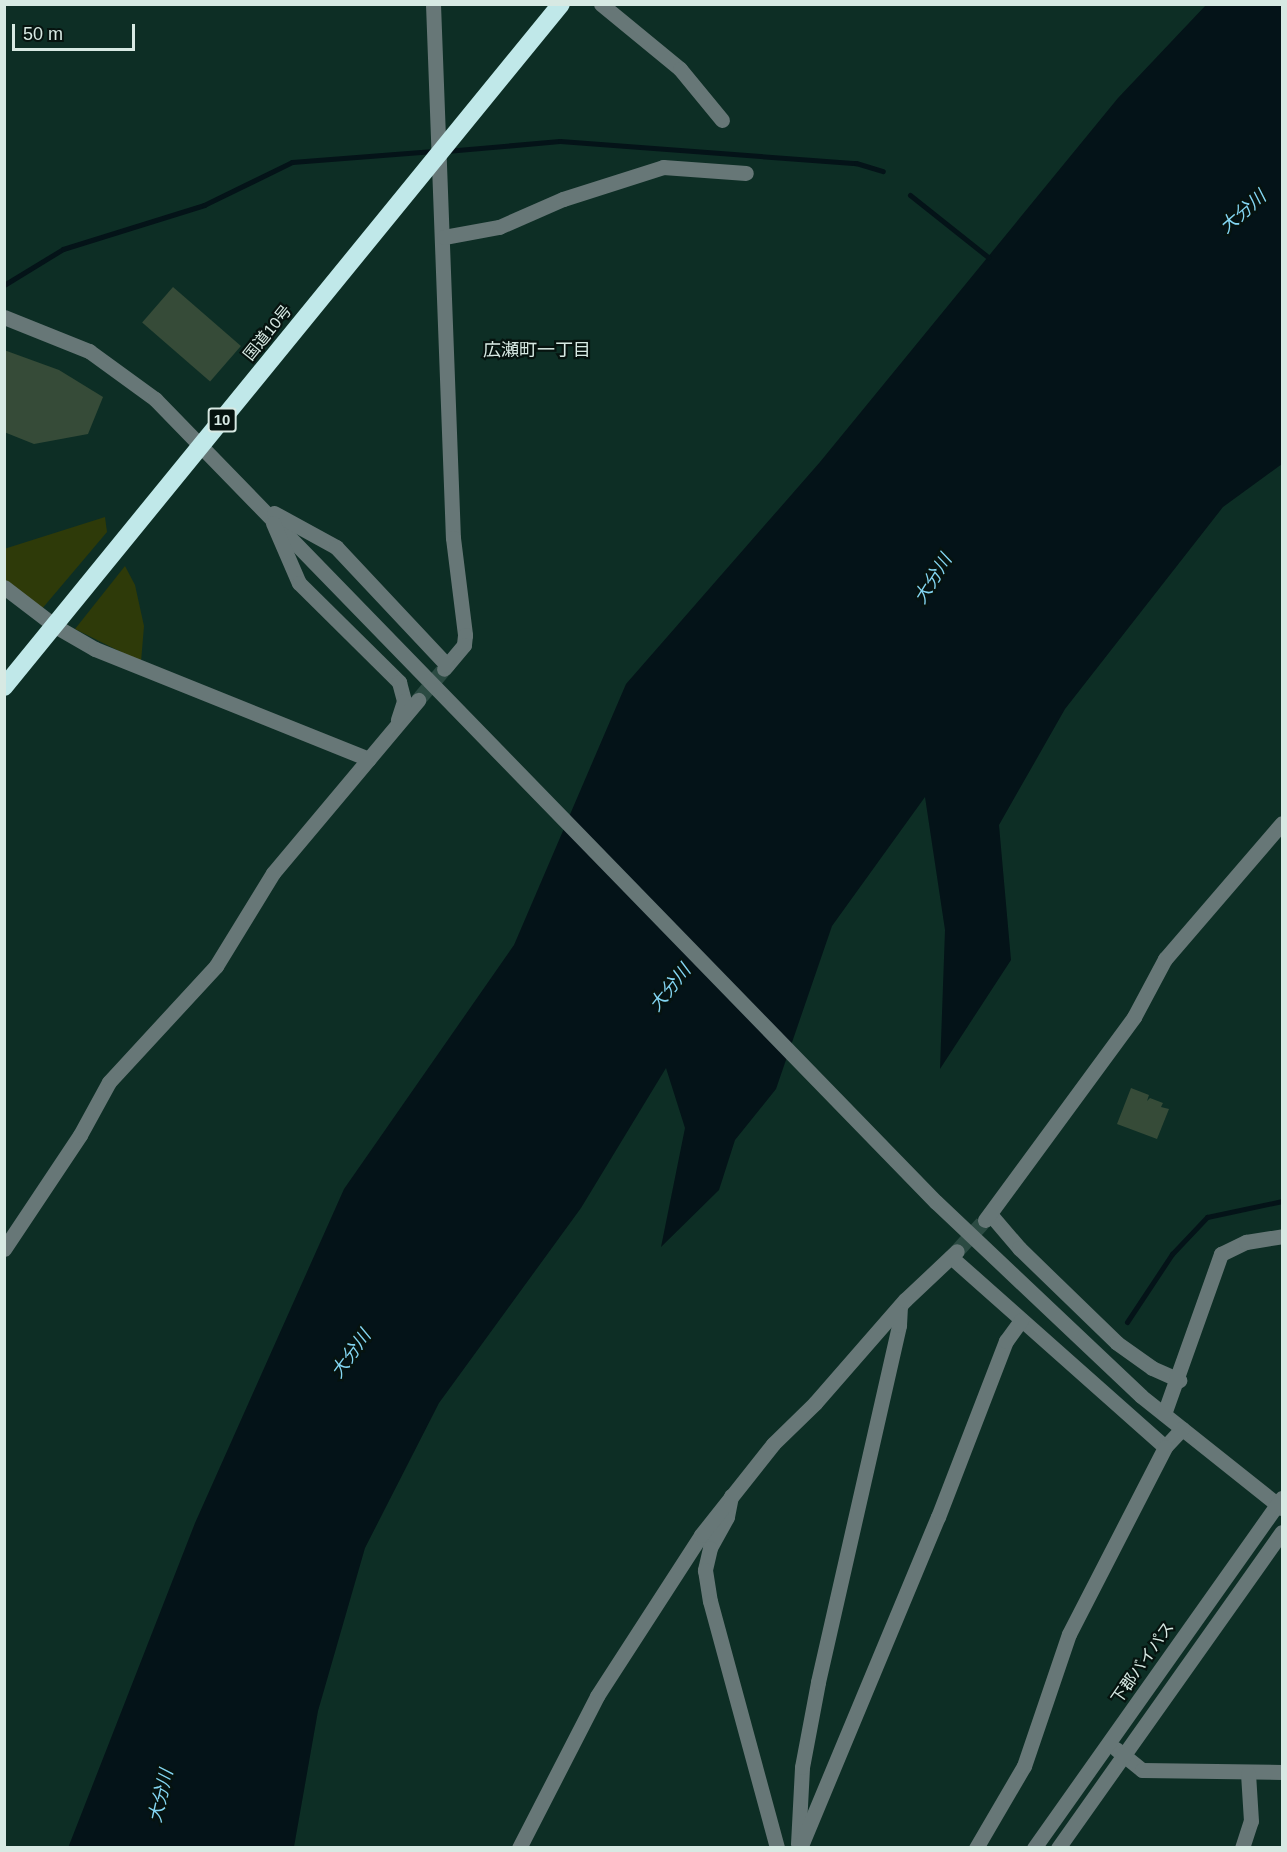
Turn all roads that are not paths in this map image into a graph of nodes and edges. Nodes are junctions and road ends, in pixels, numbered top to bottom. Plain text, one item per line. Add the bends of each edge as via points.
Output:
1 (433, 4) edge
2 (561, 4) edge
3 (601, 4) edge
4 (722, 120) dead end
5 (440, 149) junction
6 (746, 173) dead end
7 (444, 237) junction
8 (4, 317) edge
9 (202, 444) junction
10 (266, 509) junction
11 (4, 587) edge
12 (55, 626) junction
13 (4, 687) edge
14 (418, 700) tunnel mouth
15 (394, 728) junction
16 (369, 759) junction
17 (1282, 823) edge
18 (1282, 1236) edge
19 (4, 1249) edge
20 (900, 1306) junction
21 (1021, 1320) junction
22 (1179, 1380) junction
23 (1164, 1414) junction
24 (1182, 1429) junction
25 (1165, 1447) junction
26 (732, 1493) junction
27 (1281, 1504) edge
28 (1282, 1532) edge
29 (1109, 1742) junction
30 (1123, 1756) junction
31 (1282, 1772) edge
32 (1248, 1773) junction
33 (519, 1848) edge
34 (777, 1848) edge
35 (799, 1848) edge
36 (976, 1848) edge
37 (1034, 1848) edge
38 (1058, 1848) edge
39 (1242, 1848) edge

1 - 5 street
2 - 5 highway, 国道10号 / 10
3 - 4 street via 680,69
5 - 7 street
5 - 9 highway, 国道10号 / 10
6 - 7 street via 663,168 563,199 499,227
7 - 10 street via 453,538 464,645 446,667 336,547
8 - 9 street via 66,339 105,361 149,393
9 - 10 street
9 - 12 highway, 国道10号 / 10
10 - 15 street via 299,583 399,682 404,701
10 - 23 street via 926,1191 1087,1347
11 - 12 street
12 - 13 highway, 国道10号 / 10
12 - 16 street via 95,649 177,684
14 - 15 street
15 - 16 street
16 - 19 street via 273,873 216,966 109,1082 80,1135
17 - 22 street via 1165,959 1134,1017 987,1217 1117,1343 1152,1368
18 - 22 street via 1246,1242 1221,1254
20 - 21 street via 954,1254
20 - 26 street
20 - 35 street via 802,1767
21 - 25 street
21 - 35 street via 1006,1341 938,1517
22 - 23 street
23 - 24 street
24 - 25 street
24 - 27 street
25 - 36 street via 1069,1634 1024,1766
26 - 33 street via 678,1567 597,1696
26 - 34 street via 727,1517 705,1570
27 - 29 street, 下郡バイパス
28 - 30 street
29 - 30 street
29 - 37 street, 下郡バイパス
30 - 32 street via 1142,1770
30 - 38 street
31 - 32 street
32 - 39 street via 1251,1821

